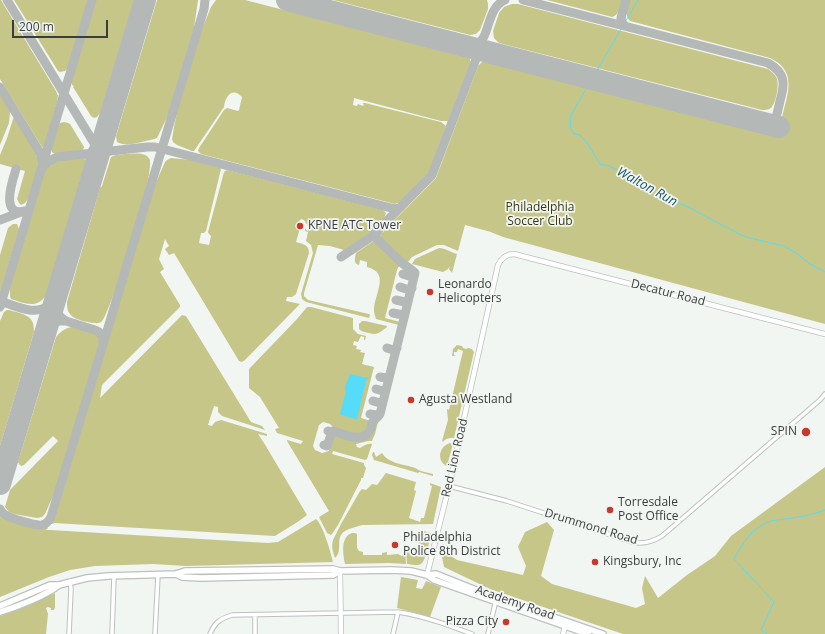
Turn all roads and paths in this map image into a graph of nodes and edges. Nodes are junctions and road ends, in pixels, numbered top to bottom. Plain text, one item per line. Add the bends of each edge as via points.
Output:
1 (512, 254) joint
2 (825, 334) edge
3 (825, 394) edge
4 (449, 486) junction
5 (340, 571) junction
6 (158, 575) junction
7 (427, 575) junction
8 (114, 576) junction
9 (70, 581) junction
10 (59, 585) junction
11 (496, 600) junction
12 (0, 606) edge
13 (0, 612) edge
14 (398, 612) junction
15 (340, 613) junction
16 (255, 615) junction
17 (566, 624) junction
18 (69, 634) edge
19 (112, 634) edge
20 (155, 634) edge
21 (210, 634) edge
22 (255, 634) edge
23 (341, 634) edge
24 (393, 634) edge
25 (472, 634) edge
26 (488, 634) edge
27 (563, 634) edge
28 (588, 634) edge
29 (603, 634) edge

1 - 2 street, Decatur Road
1 - 4 street, Red Lion Road via 504,257 498,265
3 - 4 street, Drummond Road via 662,536 642,544 507,501
4 - 7 street, Red Lion Road
5 - 6 main road, Academy Road via 333,568 185,571
5 - 7 main road, Academy Road via 391,570
5 - 15 street
6 - 8 main road, Academy Road
6 - 20 street
7 - 11 main road, Academy Road via 436,574
8 - 9 main road, Academy Road
8 - 19 street
9 - 10 main road, Academy Road
9 - 18 street
10 - 12 main road, Academy Road via 50,585
10 - 13 main road, Academy Road
11 - 17 main road, Academy Road
11 - 26 street
14 - 15 street
14 - 24 street
14 - 25 street via 417,615
15 - 16 street
15 - 23 street
16 - 21 street via 232,615 224,618 217,622
16 - 22 street
17 - 27 street
17 - 28 main road, Academy Road
17 - 29 main road, Academy Road

